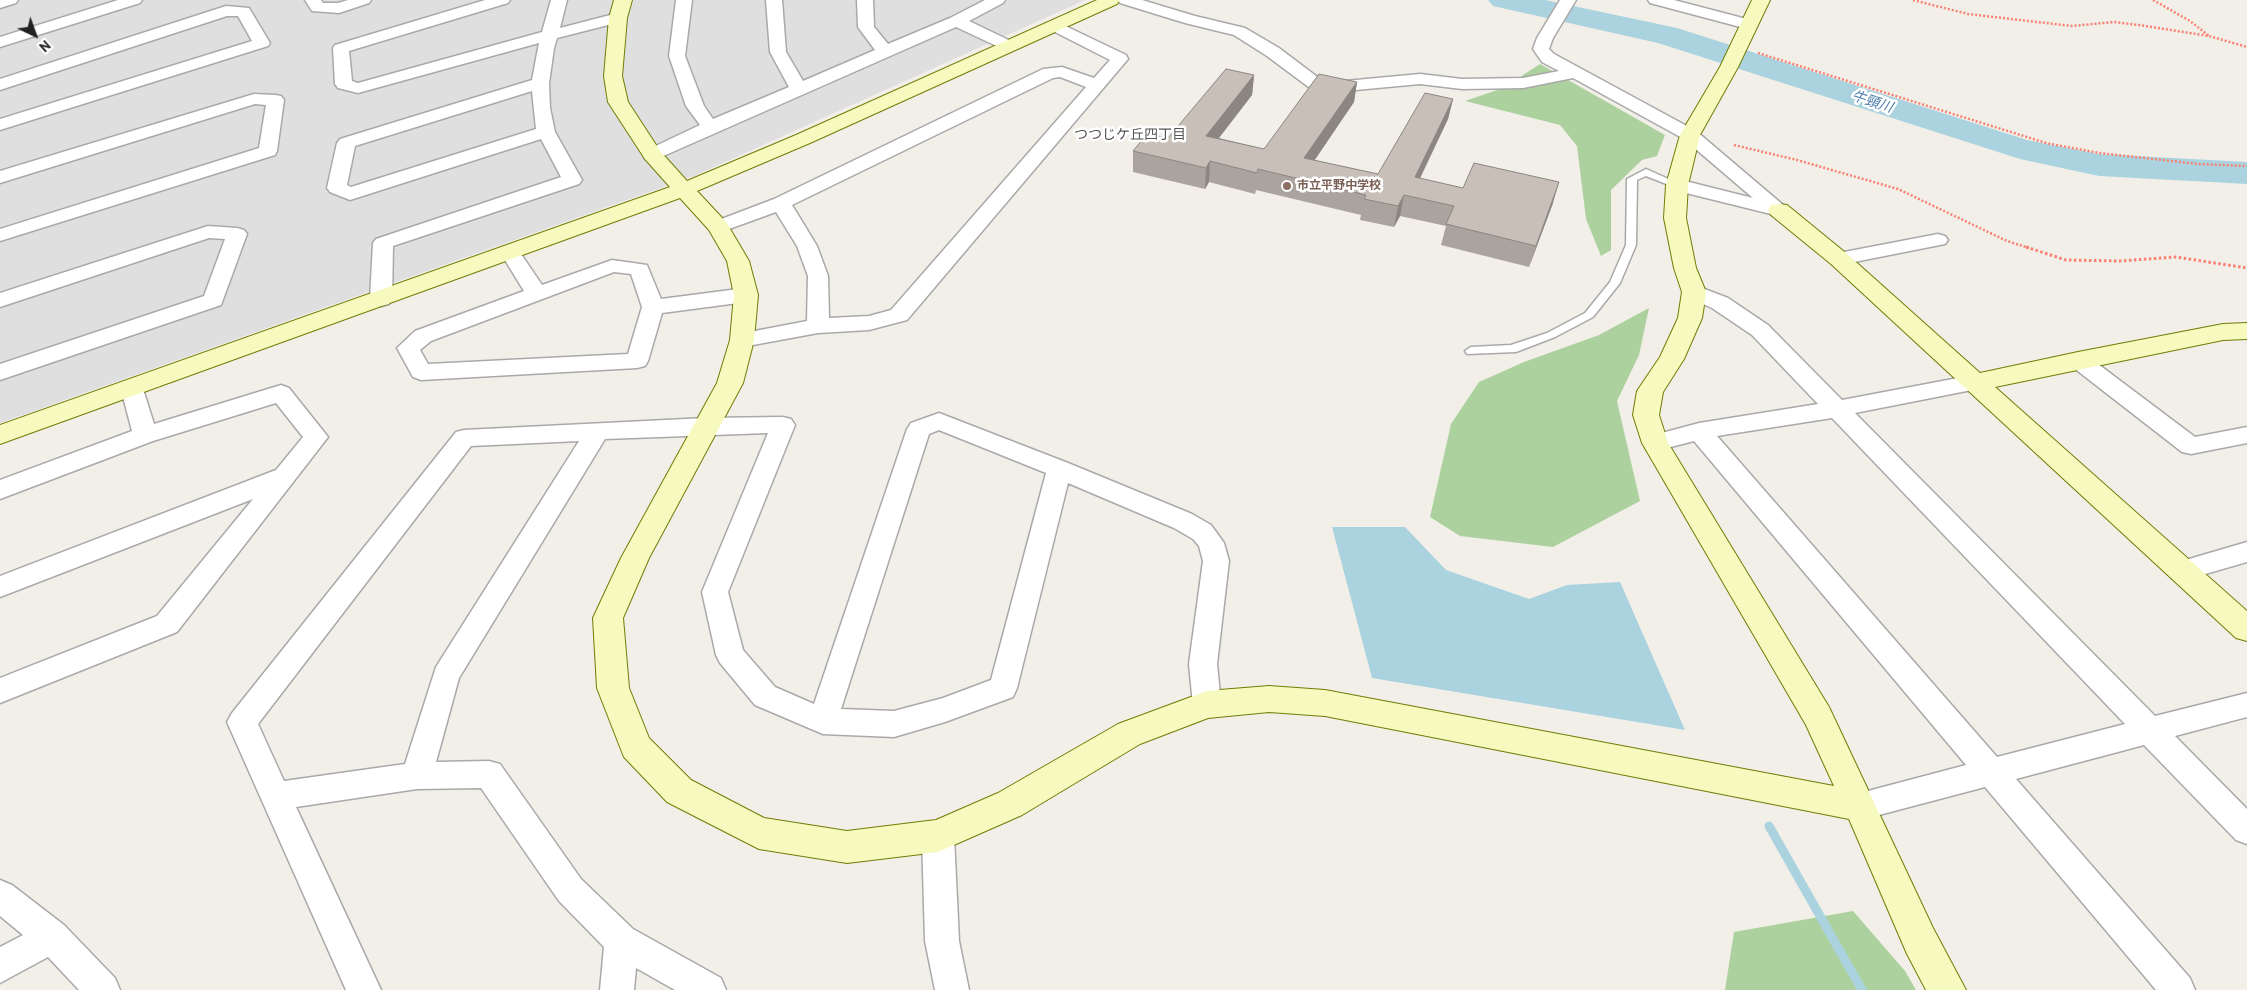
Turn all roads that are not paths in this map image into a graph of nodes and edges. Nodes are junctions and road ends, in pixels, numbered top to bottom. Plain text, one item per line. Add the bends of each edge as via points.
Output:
1 (10, 0) edge
2 (134, 0) edge
3 (313, 0) edge
4 (363, 0) edge
5 (502, 0) edge
6 (559, 0) edge
7 (684, 0) edge
8 (774, 0) edge
9 (865, 0) edge
10 (997, 0) edge
11 (1111, 0) edge
12 (1126, 0) edge
13 (1568, 0) edge
14 (1656, 0) edge
15 (1761, 0) edge
16 (0, 3) edge
17 (620, 9) edge
18 (956, 21) junction
19 (1748, 24) junction
20 (1055, 26) junction
21 (550, 35) junction
22 (0, 42) edge
23 (1009, 46) junction
24 (884, 52) junction
25 (1575, 73) junction
26 (540, 83) junction
27 (0, 85) edge
28 (1098, 86) junction
29 (800, 90) junction
30 (0, 125) edge
31 (710, 127) junction
32 (546, 132) junction
33 (1690, 135) junction
34 (652, 155) junction
35 (0, 177) edge
36 (1677, 185) junction
37 (686, 189) junction
38 (781, 203) junction
39 (1779, 210) junction
40 (718, 227) junction
41 (0, 235) edge
42 (1938, 240) dead end
43 (510, 252) junction
44 (1839, 259) junction
45 (1694, 292) junction
46 (537, 294) junction
47 (746, 295) junction
48 (381, 299) junction
49 (0, 300) edge
50 (653, 307) junction
51 (818, 326) junction
52 (2247, 331) edge
53 (742, 340) junction
54 (1471, 351) dead end
55 (2078, 360) junction
56 (0, 372) edge
57 (1974, 383) junction
58 (132, 389) junction
59 (1837, 409) junction
60 (706, 426) junction
61 (1699, 431) junction
62 (597, 432) junction
63 (0, 435) edge
64 (144, 435) junction
65 (2247, 435) edge
66 (1655, 443) junction
67 (1059, 468) junction
68 (286, 476) junction
69 (0, 490) edge
70 (2247, 552) edge
71 (2181, 571) junction
72 (0, 587) edge
73 (2247, 629) edge
74 (0, 691) edge
75 (1207, 705) junction
76 (2247, 705) edge
77 (823, 720) junction
78 (2150, 731) junction
79 (1992, 771) junction
80 (417, 776) junction
81 (276, 796) junction
82 (1860, 806) junction
83 (2247, 830) edge
84 (938, 836) junction
85 (0, 896) edge
86 (52, 937) junction
87 (621, 941) junction
88 (0, 966) edge
89 (103, 990) edge
90 (364, 990) edge
91 (617, 990) edge
92 (709, 990) edge
93 (952, 990) edge
94 (1947, 990) edge
95 (2178, 990) edge

1 - 16 street
2 - 22 street
3 - 4 street via 318,8 338,8
5 - 21 street via 341,48 344,84 358,88
6 - 21 street
7 - 31 street via 677,56 696,106
8 - 29 street via 778,52
9 - 24 street via 866,27
10 - 18 street
11 - 20 street
12 - 25 street via 1239,31 1316,84 1345,86 1420,79 1462,84 1523,83
13 - 25 street via 1540,49 1548,58
14 - 19 street
15 - 19 street
17 - 21 street
17 - 34 street via 613,76 618,102
18 - 23 street
18 - 24 street
19 - 33 street
20 - 23 street
20 - 28 street via 1120,59
21 - 26 street
23 - 37 street
24 - 29 street
25 - 33 street
26 - 32 street
26 - 32 street via 346,143 337,188 350,194
27 - 30 street via 226,10 243,11 262,43
28 - 38 street via 1062,72 1049,73
28 - 51 street via 899,315 869,323
29 - 31 street
31 - 34 street
32 - 48 street via 572,180 383,243
33 - 36 street
33 - 39 street
34 - 37 street
35 - 41 street via 254,99 274,100 268,151
36 - 39 street
36 - 45 street via 1675,218 1685,268
36 - 54 lane via 1646,172 1632,179 1631,245 1615,283 1589,315 1512,349
37 - 40 street
37 - 43 street
38 - 40 street
38 - 51 street via 807,246 818,276
39 - 44 street
40 - 47 street via 738,261
42 - 44 street
43 - 46 street
43 - 48 street
44 - 57 street
45 - 59 street via 1720,303 1760,330
45 - 66 street via 1690,318 1683,334 1672,359 1650,392 1646,415
46 - 50 street via 612,266 640,269
46 - 50 street via 423,336 408,348 421,372 637,361
47 - 50 street
47 - 53 street
48 - 58 street
49 - 56 street via 208,232 237,234 213,300
51 - 53 street
52 - 55 street via 2223,332
53 - 60 street via 730,383
55 - 57 street
55 - 65 street via 2191,446
57 - 59 street
57 - 71 street
58 - 63 street
58 - 64 street
59 - 61 street
59 - 78 street
60 - 62 street
60 - 77 street via 783,425 715,592 730,654 765,696
60 - 84 street via 635,558 608,618 613,688 636,747 680,791 759,833 847,847
61 - 66 street
61 - 79 street
62 - 80 street via 446,675
62 - 81 street via 464,438 242,722
64 - 68 street via 280,393 316,437
64 - 69 street
66 - 82 street via 1818,717
67 - 75 street via 1183,521 1202,532 1211,543 1216,561 1203,664
67 - 77 street via 1003,688 945,710 894,724
67 - 77 street via 939,421 919,429
68 - 72 street
68 - 74 street via 167,624
70 - 71 street
71 - 73 street
75 - 82 street via 1269,699 1325,703
75 - 84 street via 1130,734 1010,804
76 - 78 street
78 - 79 street
78 - 83 street
79 - 82 street
79 - 95 street
80 - 81 street
80 - 87 street via 488,774 570,890
81 - 90 street
82 - 94 street via 1920,942
84 - 93 street via 942,941
85 - 86 street
86 - 88 street
86 - 89 street
87 - 91 street
87 - 92 street

